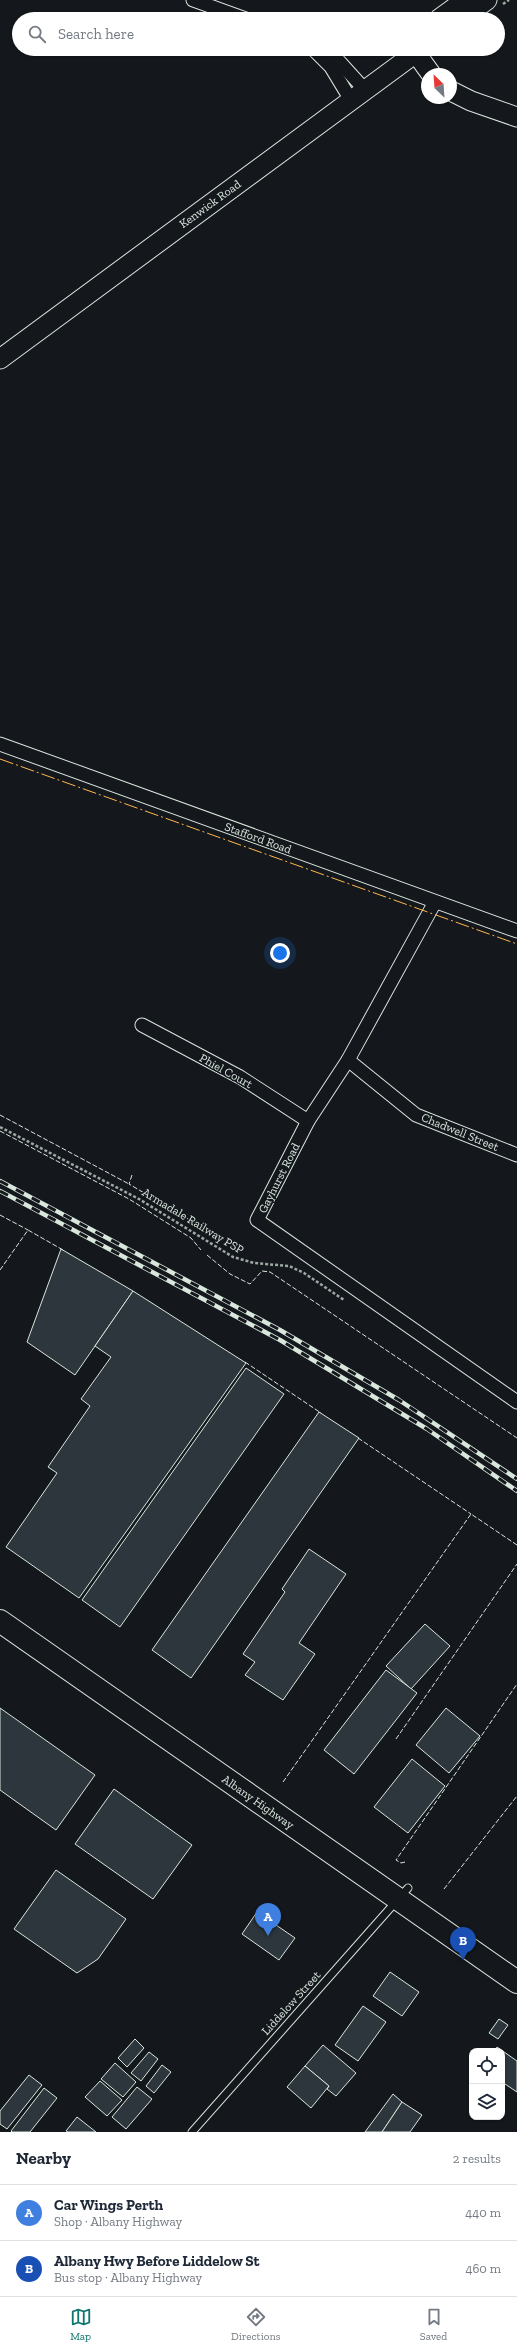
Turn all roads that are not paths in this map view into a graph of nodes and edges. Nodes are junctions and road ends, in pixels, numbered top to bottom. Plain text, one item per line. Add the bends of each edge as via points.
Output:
1 (193, 0) edge
2 (465, 0) edge
3 (487, 0) edge
4 (226, 12) edge
5 (449, 12) edge
6 (471, 12) edge
7 (320, 56) edge
8 (332, 56) edge
9 (409, 56) edge
10 (420, 56) edge
11 (427, 68) edge
12 (354, 90) junction
13 (457, 93) edge
14 (517, 118) edge
15 (0, 342) edge
16 (0, 359) edge
17 (0, 744) edge
18 (436, 902) junction
19 (517, 931) edge
20 (142, 1025) dead end
21 (348, 1060) junction
22 (308, 1121) junction
23 (517, 1155) edge
24 (517, 1402) edge
25 (0, 1604) edge
26 (0, 1621) edge
27 (403, 1894) junction
28 (517, 1964) edge
29 (517, 1982) edge
30 (192, 2132) edge

1 - 4 street
2 - 5 main road
3 - 6 main road
7 - 12 street
8 - 12 street
9 - 12 main road, Kenwick Road
10 - 11 main road
12 - 15 main road, Kenwick Road
12 - 16 main road, Kenwick Road
13 - 14 main road
17 - 18 street, Stafford Road
18 - 19 street, Stafford Road
18 - 21 street, Gayhurst Road
20 - 22 street, Phiel Court via 240,1077
21 - 22 street, Gayhurst Road
21 - 23 street, Chadwell Street via 416,1115
22 - 24 street, Gayhurst Road via 257,1220
25 - 27 highway, Albany Highway
26 - 27 highway, Albany Highway
27 - 28 highway, Albany Highway
27 - 29 highway, Albany Highway
27 - 30 lane, Liddelow Street

